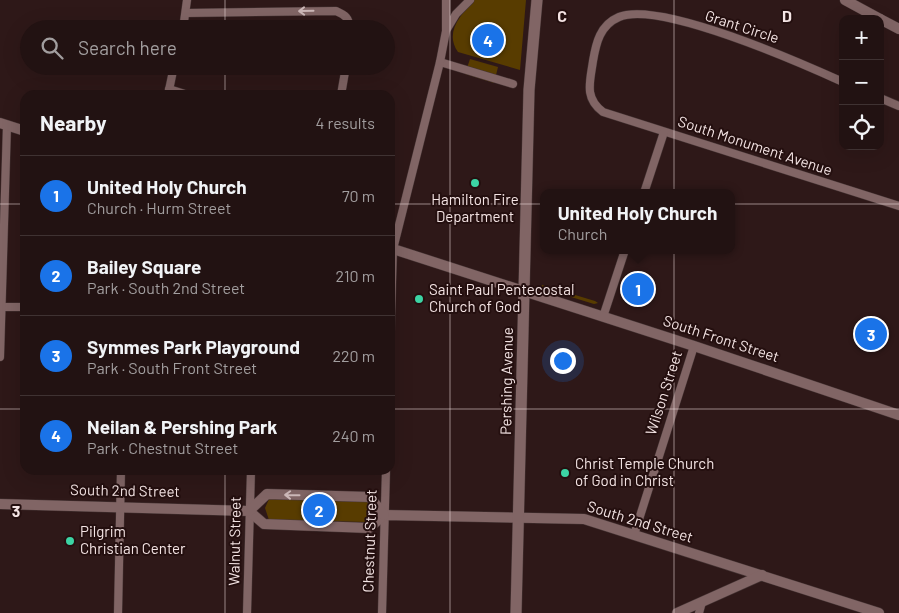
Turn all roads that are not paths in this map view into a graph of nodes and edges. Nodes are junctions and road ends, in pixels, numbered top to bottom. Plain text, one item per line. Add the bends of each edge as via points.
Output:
1 (187, 0) edge
2 (446, 0) edge
3 (470, 0) edge
4 (537, 0) edge
5 (845, 0) edge
6 (186, 14) junction
7 (873, 15) edge
8 (184, 20) edge
9 (347, 20) edge
10 (884, 21) edge
11 (899, 29) edge
12 (446, 31) junction
13 (440, 62) junction
14 (172, 75) edge
15 (344, 75) edge
16 (839, 80) edge
17 (513, 84) dead end
18 (168, 90) edge
19 (342, 90) edge
20 (884, 100) edge
21 (899, 106) edge
22 (603, 112) joint
23 (4, 124) edge
24 (20, 129) edge
25 (664, 132) junction
26 (645, 189) edge
27 (899, 206) edge
28 (395, 236) edge
29 (395, 249) edge
30 (624, 254) edge
31 (524, 290) junction
32 (1, 307) edge
33 (20, 307) edge
34 (603, 317) junction
35 (694, 346) junction
36 (0, 357) edge
37 (899, 415) edge
38 (121, 475) edge
39 (251, 475) edge
40 (386, 475) edge
41 (0, 504) edge
42 (120, 507) junction
43 (249, 511) junction
44 (384, 515) junction
45 (519, 517) junction
46 (634, 535) junction
47 (762, 575) junction
48 (702, 602) junction
49 (118, 613) edge
50 (247, 613) edge
51 (382, 613) edge
52 (516, 613) edge
53 (677, 613) edge
54 (699, 613) edge
55 (879, 613) edge

1 - 6 street
2 - 12 street
3 - 12 street
4 - 31 main road, Pershing Avenue via 529,90
5 - 7 street
6 - 8 street
9 -> 6 street via 345,15 336,11
10 - 11 street
12 - 13 street
13 - 17 street
13 - 28 street
14 - 18 street
15 - 19 street
16 - 22 street, Grant Circle via 759,45 645,14 628,14 608,24 596,46 589,90 595,106
20 - 21 street
22 - 25 street, South Monument Avenue
23 - 24 street
23 - 32 street
25 - 26 street
25 - 27 street, South Monument Avenue
29 - 31 street, South Front Street
30 - 34 street
31 - 34 street, South Front Street
31 - 45 main road, Pershing Avenue
32 - 33 street
32 - 36 street
34 - 35 street, South Front Street
35 - 37 street, South Front Street
35 - 46 street, Wilson Street
38 - 42 street
39 - 43 street, Walnut Street
40 - 44 street, Chestnut Street
41 - 42 street, South 2nd Street
42 - 43 street, South 2nd Street
42 - 49 street
43 - 44 street via 264,524 368,528
44 -> 43 street via 370,498 267,494
43 - 50 street, Walnut Street
44 - 45 street, South 2nd Street
44 - 51 street, Chestnut Street
45 - 46 street, South 2nd Street via 584,519
45 - 52 main road, Pershing Avenue
46 - 47 street, South 2nd Street
47 - 48 street
47 - 55 street, South 2nd Street
48 - 53 street
48 - 54 street

